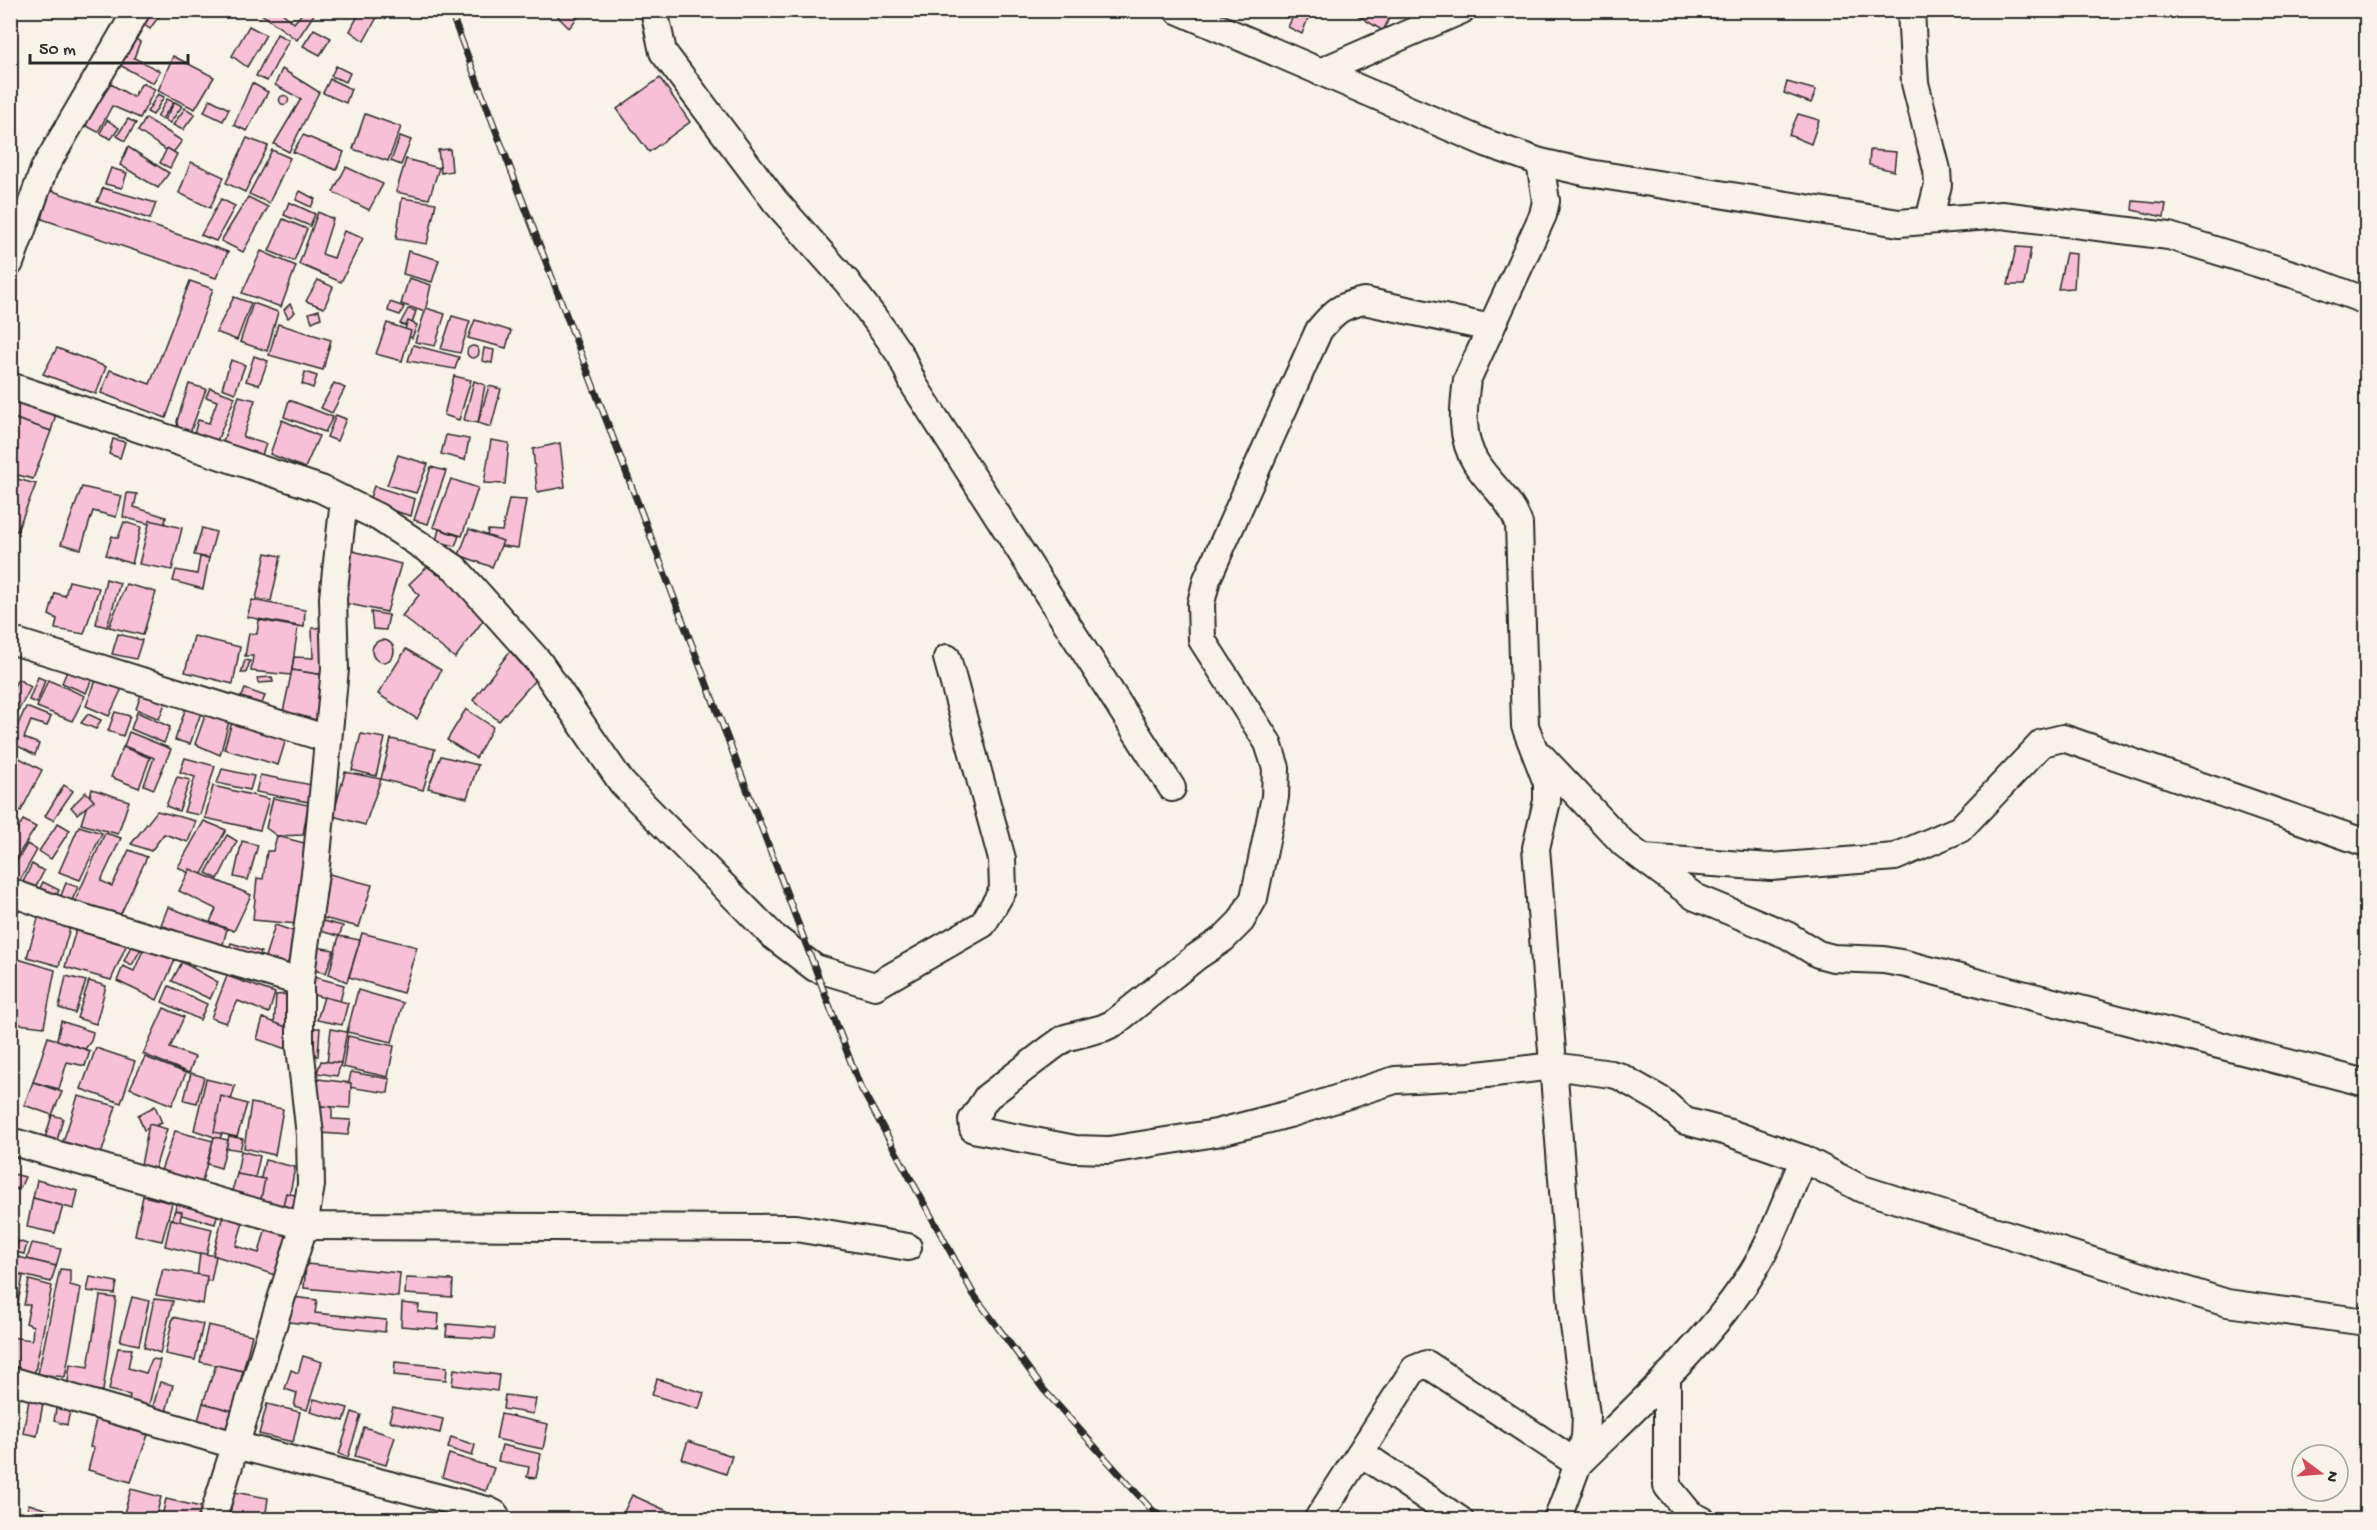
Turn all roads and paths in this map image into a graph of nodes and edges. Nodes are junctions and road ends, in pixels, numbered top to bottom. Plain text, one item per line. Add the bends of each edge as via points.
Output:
1 (137, 10) edge
2 (654, 10) edge
3 (1177, 10) edge
4 (1462, 10) edge
5 (1911, 10) edge
6 (1320, 72) junction
7 (1540, 162) junction
8 (1929, 220) junction
9 (10, 263) edge
10 (2367, 301) edge
11 (1491, 328) junction
12 (10, 386) edge
13 (344, 500) junction
14 (10, 640) edge
15 (947, 658) dead end
16 (328, 739) junction
17 (1532, 747) junction
18 (1172, 788) dead end
19 (2367, 843) edge
20 (1642, 858) junction
21 (10, 892) edge
22 (300, 982) junction
23 (1553, 1066) junction
24 (2367, 1083) edge
25 (10, 1141) edge
26 (1804, 1159) junction
27 (304, 1226) junction
28 (908, 1247) dead end
29 (2367, 1322) edge
30 (1667, 1376) junction
31 (10, 1380) edge
32 (235, 1445) junction
33 (1361, 1453) junction
34 (1578, 1464) junction
35 (212, 1520) edge
36 (498, 1520) edge
37 (1317, 1520) edge
38 (1460, 1520) edge
39 (1557, 1520) edge
40 (1702, 1520) edge

1 - 9 street via 44,169
2 - 18 street via 663,52 775,201 847,282 888,337 914,385
3 - 6 street
4 - 6 street
5 - 8 street via 1916,83 1937,170 1938,185
6 - 7 street
7 - 8 street via 1899,223
7 - 11 street via 1546,201 1543,215
8 - 10 street via 2002,215 2169,236
11 - 17 street via 1467,380 1463,407 1465,437 1475,462 1513,508 1519,524 1525,726
11 - 23 street via 1364,301 1344,305 1319,330 1207,579 1201,603 1202,640 1268,743 1276,768 1275,797 1254,898 1241,921 1223,939 1114,1023 1065,1038 1051,1048 987,1097 972,1119 973,1129 1075,1149 1109,1150 1216,1133 1395,1080
12 - 13 street
13 - 15 street via 456,568 539,662 622,783 773,936 815,968 875,986 983,924 1003,890 1002,859
13 - 16 street via 333,598 335,669
14 - 16 street
16 - 22 street
17 - 20 street
17 - 23 street via 1547,783 1536,848
19 - 20 street via 2063,738 2042,743 1960,830 1895,857 1771,867
20 - 24 street via 1695,897 1787,935 1818,954 1906,964
21 - 22 street via 67,913
22 - 27 street via 300,1047 311,1185
23 - 26 street via 1619,1076 1661,1100 1685,1121
23 - 34 street via 1573,1318 1586,1415
25 - 27 street
26 - 29 street via 1862,1189 2227,1303
26 - 30 street via 1774,1233 1746,1282
27 - 28 street via 796,1228
27 - 32 street
30 - 34 street
30 - 40 street via 1667,1486 1689,1514
31 - 32 street
32 - 35 street
32 - 36 street via 487,1510
33 - 34 street via 1414,1369 1427,1364
33 - 37 street
33 - 38 street
34 - 39 street

